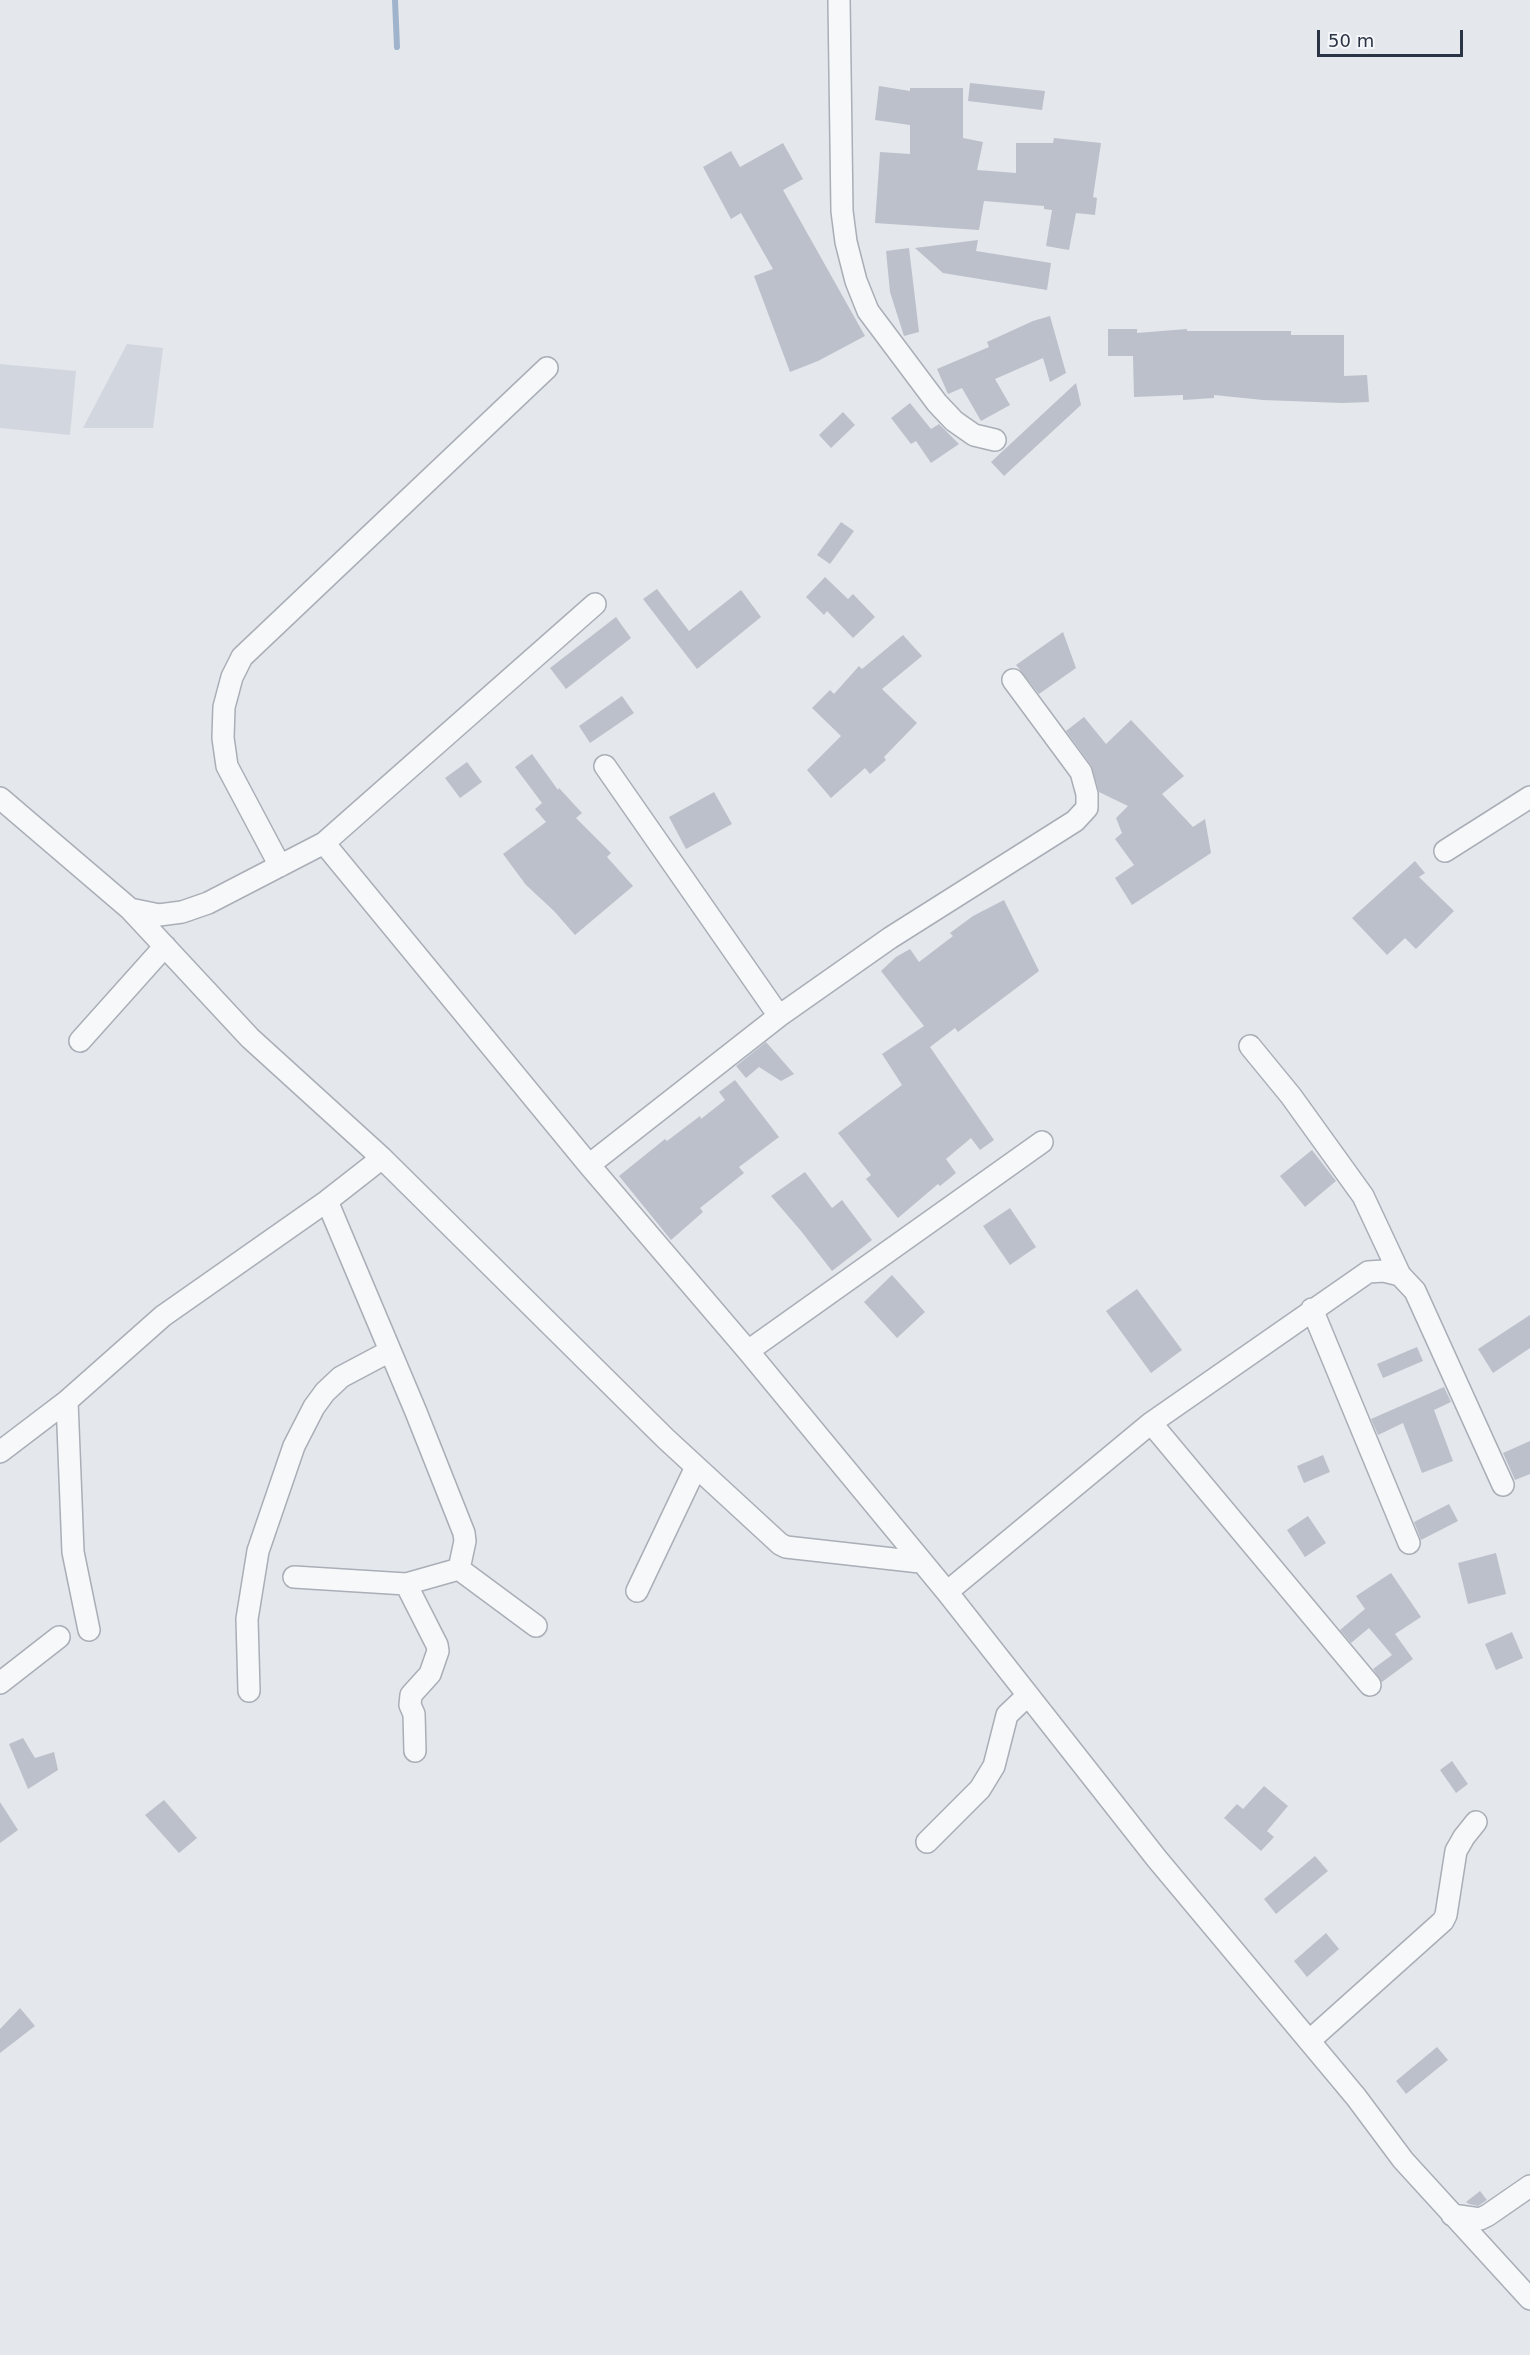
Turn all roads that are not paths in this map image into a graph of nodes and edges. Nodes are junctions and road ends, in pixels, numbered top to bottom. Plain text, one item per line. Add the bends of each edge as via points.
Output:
1 (839, 0) edge
2 (547, 368) dead end
3 (995, 440) dead end
4 (595, 604) dead end
5 (1013, 680) dead end
6 (605, 766) dead end
7 (1530, 797) edge
8 (0, 798) edge
9 (324, 843) junction
10 (1445, 850) dead end
11 (280, 866) junction
12 (130, 909) junction
13 (165, 946) junction
14 (779, 1016) junction
15 (80, 1041) dead end
16 (1250, 1046) dead end
17 (1042, 1143) dead end
18 (382, 1158) junction
19 (589, 1165) junction
20 (327, 1201) junction
21 (1400, 1275) junction
22 (1312, 1309) junction
23 (748, 1351) junction
24 (390, 1352) junction
25 (67, 1401) junction
26 (1151, 1423) junction
27 (0, 1452) edge
28 (696, 1467) junction
29 (1503, 1485) dead end
30 (1409, 1543) dead end
31 (920, 1562) junction
32 (459, 1569) junction
33 (294, 1577) dead end
34 (406, 1584) junction
35 (637, 1591) dead end
36 (947, 1592) junction
37 (536, 1626) dead end
38 (89, 1630) dead end
39 (59, 1637) dead end
40 (0, 1683) edge
41 (1370, 1685) dead end
42 (249, 1691) dead end
43 (1027, 1696) junction
44 (415, 1751) dead end
45 (1476, 1822) dead end
46 (927, 1842) dead end
47 (1309, 2041) junction
48 (1530, 2186) edge
49 (1452, 2215) junction
50 (1530, 2299) edge

1 - 3 street via 842,211 856,281 868,311 937,403 974,435
2 - 11 street via 242,657 224,707 227,766
4 - 9 street
5 - 14 street via 1081,772 1087,808 1075,820 890,938
6 - 14 street
7 - 10 street
8 - 12 street
9 - 11 street
9 - 19 street
11 - 12 street via 182,912 159,915
12 - 13 street
13 - 15 street
13 - 18 street via 250,1038
14 - 19 street
16 - 21 street via 1363,1196
17 - 23 street
18 - 20 street
18 - 28 street
19 - 23 street
20 - 24 street
20 - 25 street via 164,1316
21 - 22 street via 1368,1272
21 - 29 street via 1415,1291
22 - 26 street
22 - 30 street
23 - 31 street
24 - 32 street via 464,1533
24 - 42 street via 341,1377 325,1392 294,1446 258,1551 247,1619
25 - 27 street
25 - 38 street via 73,1552
26 - 36 street
26 - 41 street
28 - 31 street via 786,1547
28 - 35 street
31 - 36 street
32 - 34 street
32 - 37 street
33 - 34 street
34 - 44 street via 438,1651 430,1674 411,1695
36 - 43 street
39 - 40 street
43 - 46 street via 1007,1715 994,1766 980,1789
43 - 47 street
45 - 47 street via 1456,1851 1443,1922
47 - 49 street
48 - 49 street via 1480,2218
49 - 50 street

